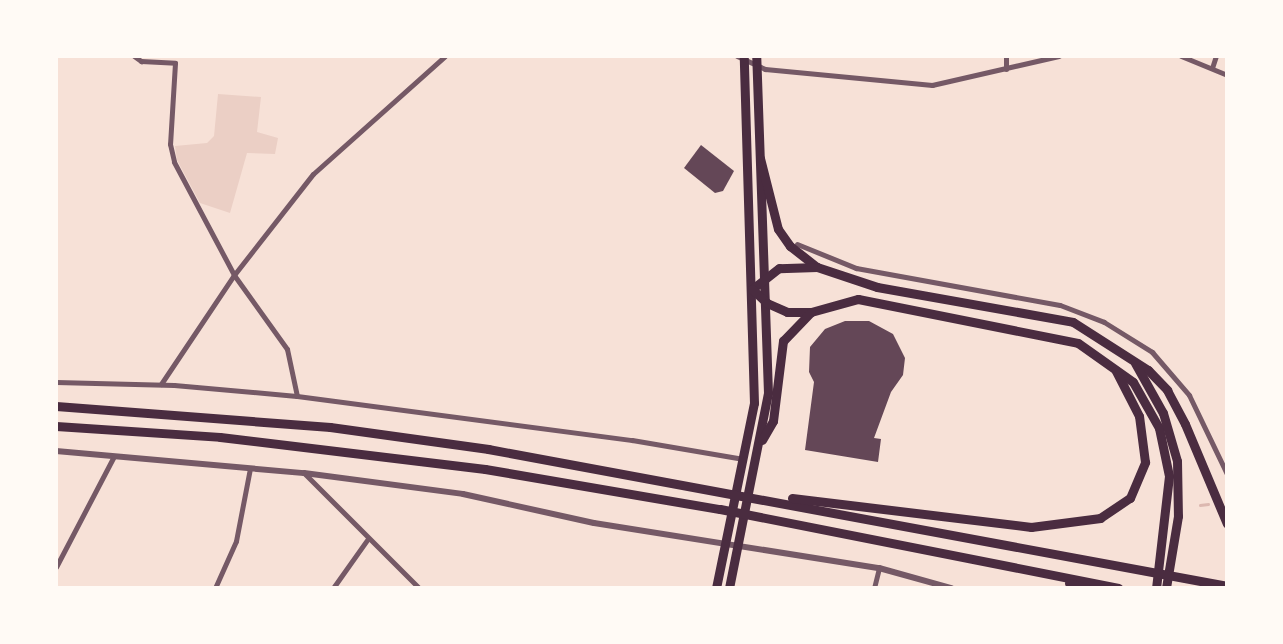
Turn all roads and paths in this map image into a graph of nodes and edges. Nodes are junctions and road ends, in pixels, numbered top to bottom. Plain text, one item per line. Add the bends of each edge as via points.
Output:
1 (134, 56) edge
2 (445, 56) edge
3 (756, 56) edge
4 (1006, 56) edge
5 (1059, 56) edge
6 (1182, 56) edge
7 (1216, 56) edge
8 (742, 58) edge
9 (756, 67) junction
10 (1212, 68) junction
11 (1006, 69) junction
12 (1227, 74) edge
13 (760, 158) junction
14 (797, 244) dead end
15 (817, 267) junction
16 (234, 274) junction
17 (766, 276) junction
18 (752, 289) junction
19 (767, 303) junction
20 (811, 312) junction
21 (1135, 362) junction
22 (1115, 368) junction
23 (56, 382) edge
24 (161, 384) junction
25 (297, 396) junction
26 (56, 406) edge
27 (56, 426) edge
28 (762, 440) junction
29 (56, 451) edge
30 (114, 456) junction
31 (743, 459) junction
32 (250, 468) junction
33 (304, 473) junction
34 (1227, 474) edge
35 (759, 496) junction
36 (1227, 524) edge
37 (367, 540) junction
38 (726, 542) junction
39 (739, 544) junction
40 (974, 559) junction
41 (56, 567) edge
42 (878, 568) junction
43 (1227, 586) edge
44 (216, 588) edge
45 (333, 588) edge
46 (419, 588) edge
47 (716, 588) edge
48 (729, 588) edge
49 (874, 588) edge
50 (951, 588) edge
51 (1086, 588) edge
52 (1118, 588) edge
53 (1156, 588) edge
54 (1166, 588) edge

1 - 16 street via 134,60 175,63 170,144 174,162
2 - 16 street via 339,146 271,224
3 - 9 highway
4 - 11 street
5 - 11 street
6 - 10 street
7 - 10 street
8 - 9 street
8 - 18 highway
9 - 11 street via 918,85
9 - 13 highway
10 - 12 street
13 - 15 highway via 778,229 790,246
13 - 17 highway
14 - 34 street via 856,268 1060,305 1104,322 1152,352 1189,395
15 - 17 highway via 788,266
15 - 21 highway via 878,287 1073,322
16 - 24 street
16 - 25 street via 291,358
17 - 18 highway
17 - 19 highway
18 - 19 highway
18 - 31 highway via 754,403
19 - 20 highway via 787,312
19 - 28 highway via 768,393
20 - 22 highway via 846,300 870,301 947,320 1078,343
20 - 28 highway via 783,341 773,421
21 - 36 highway via 1153,375 1173,400
21 - 54 highway via 1163,413 1177,460 1178,516
22 - 35 highway via 1139,416 1145,462 1130,498 1100,518 1031,527 831,501
22 - 53 highway via 1133,382 1147,403 1167,460 1168,509
23 - 24 street
24 - 25 street
25 - 31 street via 632,440
26 - 35 highway via 330,427 497,450
27 - 40 highway via 370,453 720,509
28 - 39 highway
29 - 30 street
30 - 32 street
30 - 41 street
31 - 38 highway
32 - 33 street
32 - 44 street via 236,541
33 - 37 street
33 - 38 street via 463,494 594,523
35 - 43 highway
37 - 45 street
37 - 46 street
38 - 39 street
38 - 47 highway
39 - 42 street
39 - 48 highway
40 - 51 highway
40 - 52 highway
42 - 49 street
42 - 50 street

